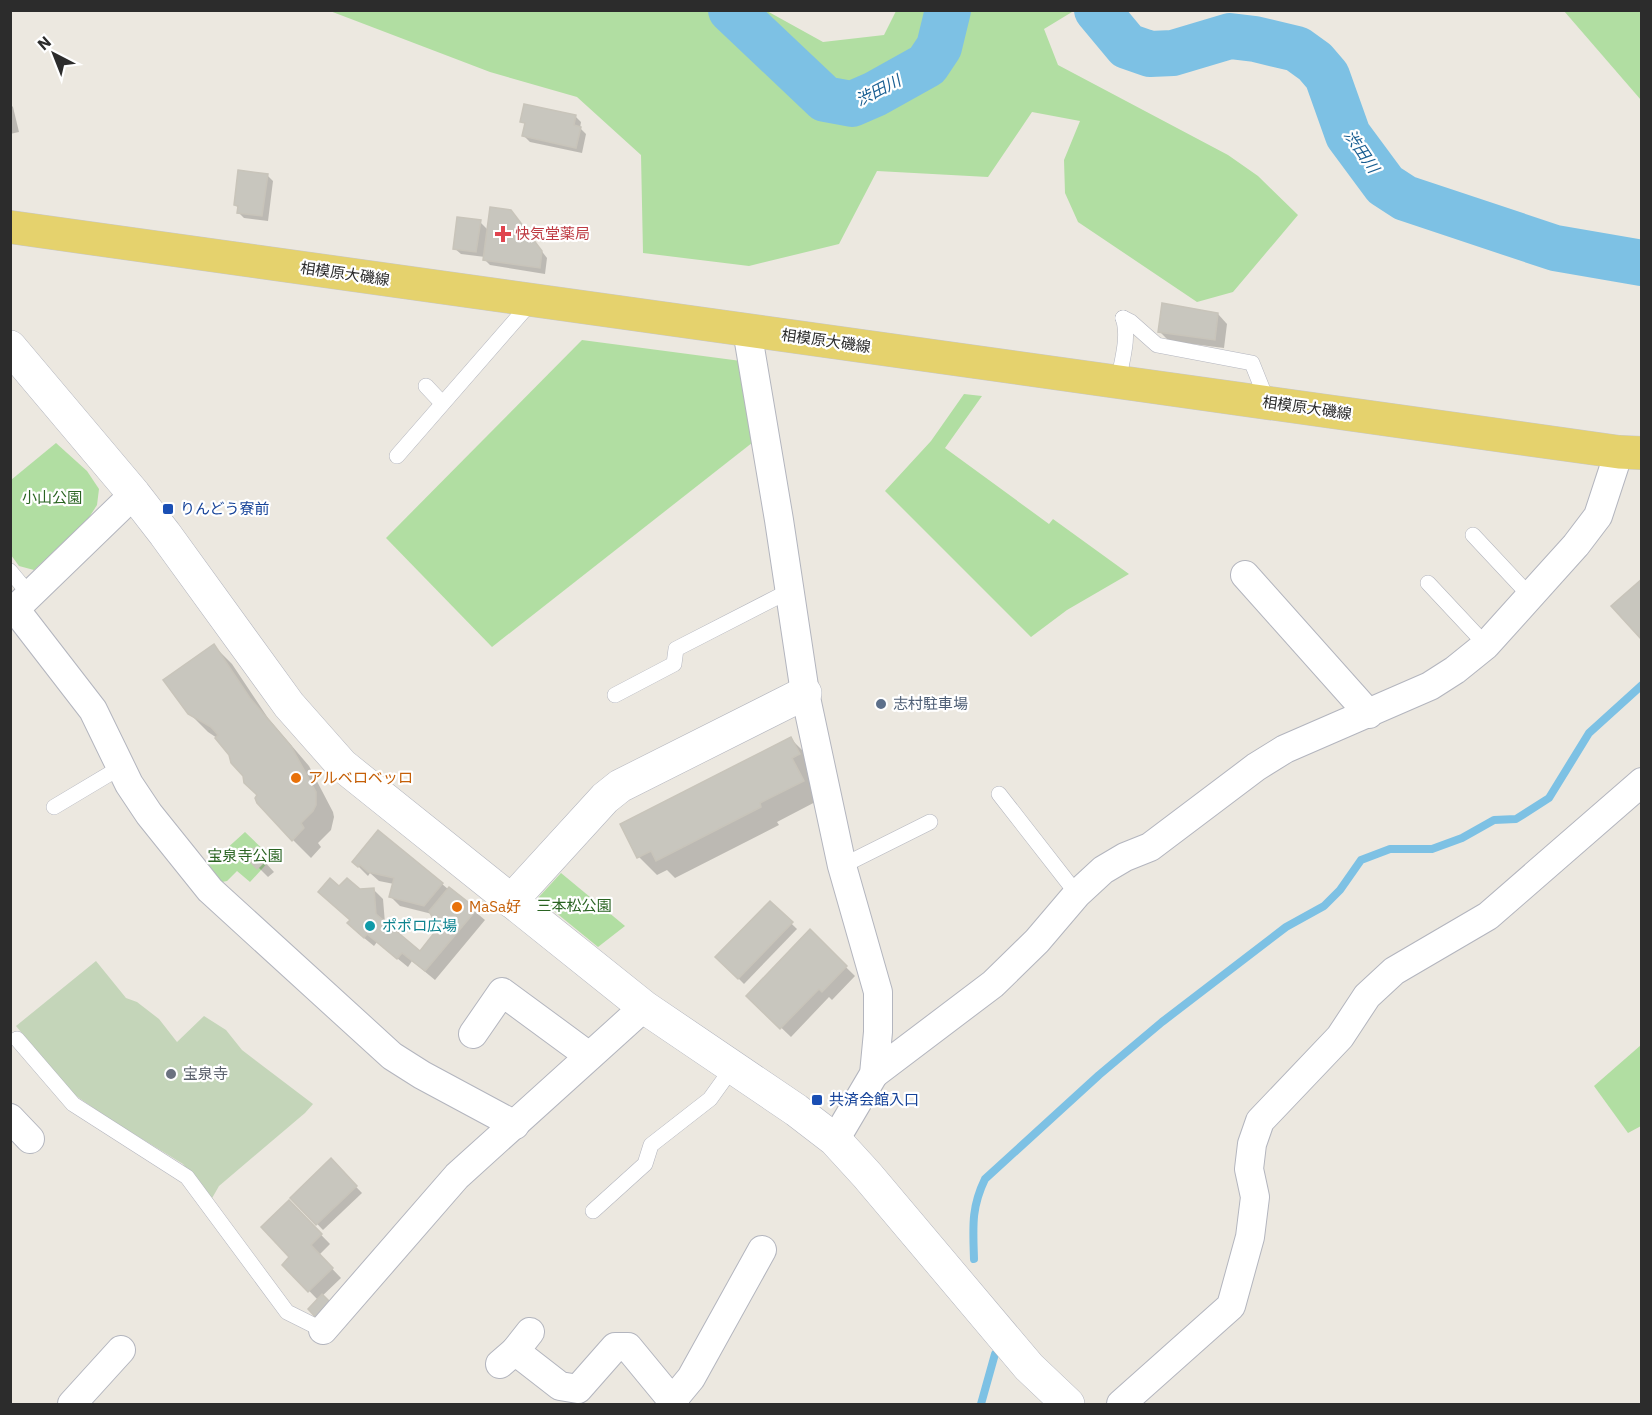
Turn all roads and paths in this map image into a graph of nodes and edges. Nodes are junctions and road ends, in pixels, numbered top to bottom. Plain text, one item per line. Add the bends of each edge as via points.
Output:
1 (10, 227) edge
2 (533, 300) junction
3 (747, 330) junction
4 (10, 347) edge
5 (1118, 383) junction
6 (426, 386) dead end
7 (442, 403) junction
8 (1268, 403) junction
9 (1630, 452) edge
10 (397, 456) dead end
11 (134, 494) junction
12 (1473, 535) dead end
13 (10, 571) edge
14 (1245, 575) dead end
15 (1428, 583) dead end
16 (789, 591) junction
17 (1530, 597) junction
18 (18, 606) edge
19 (1486, 645) junction
20 (805, 693) junction
21 (615, 695) dead end
22 (1369, 714) junction
23 (121, 767) junction
24 (1641, 782) edge
25 (999, 794) dead end
26 (54, 807) dead end
27 (930, 822) dead end
28 (842, 866) junction
29 (1077, 894) junction
30 (512, 901) junction
31 (644, 1007) junction
32 (473, 1034) dead end
33 (17, 1039) dead end
34 (589, 1056) junction
35 (733, 1067) junction
36 (874, 1074) junction
37 (10, 1118) edge
38 (515, 1125) junction
39 (30, 1139) dead end
40 (835, 1140) junction
41 (593, 1211) dead end
42 (762, 1250) dead end
43 (323, 1330) joint
44 (515, 1349) dead end
45 (121, 1350) dead end
46 (674, 1403) edge
47 (72, 1404) edge
48 (1068, 1404) edge
49 (1121, 1404) edge

1 - 2 main road, 相模原大磯線
2 - 3 main road, 相模原大磯線
2 - 7 lane
3 - 5 main road, 相模原大磯線
3 - 16 street
4 - 11 street
5 - 8 main road, 相模原大磯線
5 - 8 lane via 1125,340 1123,318 1157,345 1252,363
6 - 7 lane
7 - 10 lane
8 - 9 main road, 相模原大磯線
9 - 17 street via 1598,516
11 - 18 street
11 - 30 street via 289,705 342,765
12 - 17 lane
13 - 18 lane
14 - 22 street
15 - 19 lane
16 - 20 street
16 - 21 lane via 676,649 674,664
17 - 19 street
18 - 23 street via 93,710
19 - 22 street via 1430,686
20 - 28 street
20 - 30 street via 620,786
22 - 29 street via 1285,749 1150,847 1103,870
23 - 26 lane
23 - 38 street via 149,813 210,890 383,1048 422,1075
24 - 49 street via 1488,916 1394,970 1367,996 1340,1036 1260,1121 1249,1169 1256,1197 1250,1237 1231,1306
25 - 29 lane
27 - 28 lane
28 - 36 street via 878,992
29 - 36 street via 993,984
30 - 31 street
31 - 34 street
31 - 35 street
32 - 34 street via 502,992
33 - 43 lane via 73,1104 187,1178 287,1312
34 - 38 street
35 - 40 street
35 - 41 lane via 710,1099 651,1145 645,1164
36 - 40 street
37 - 39 street
38 - 43 street via 457,1176
40 - 48 street via 1029,1367
42 - 46 street via 733,1283 691,1378
44 - 46 street via 560,1386 578,1389 615,1347 628,1347
45 - 47 street

